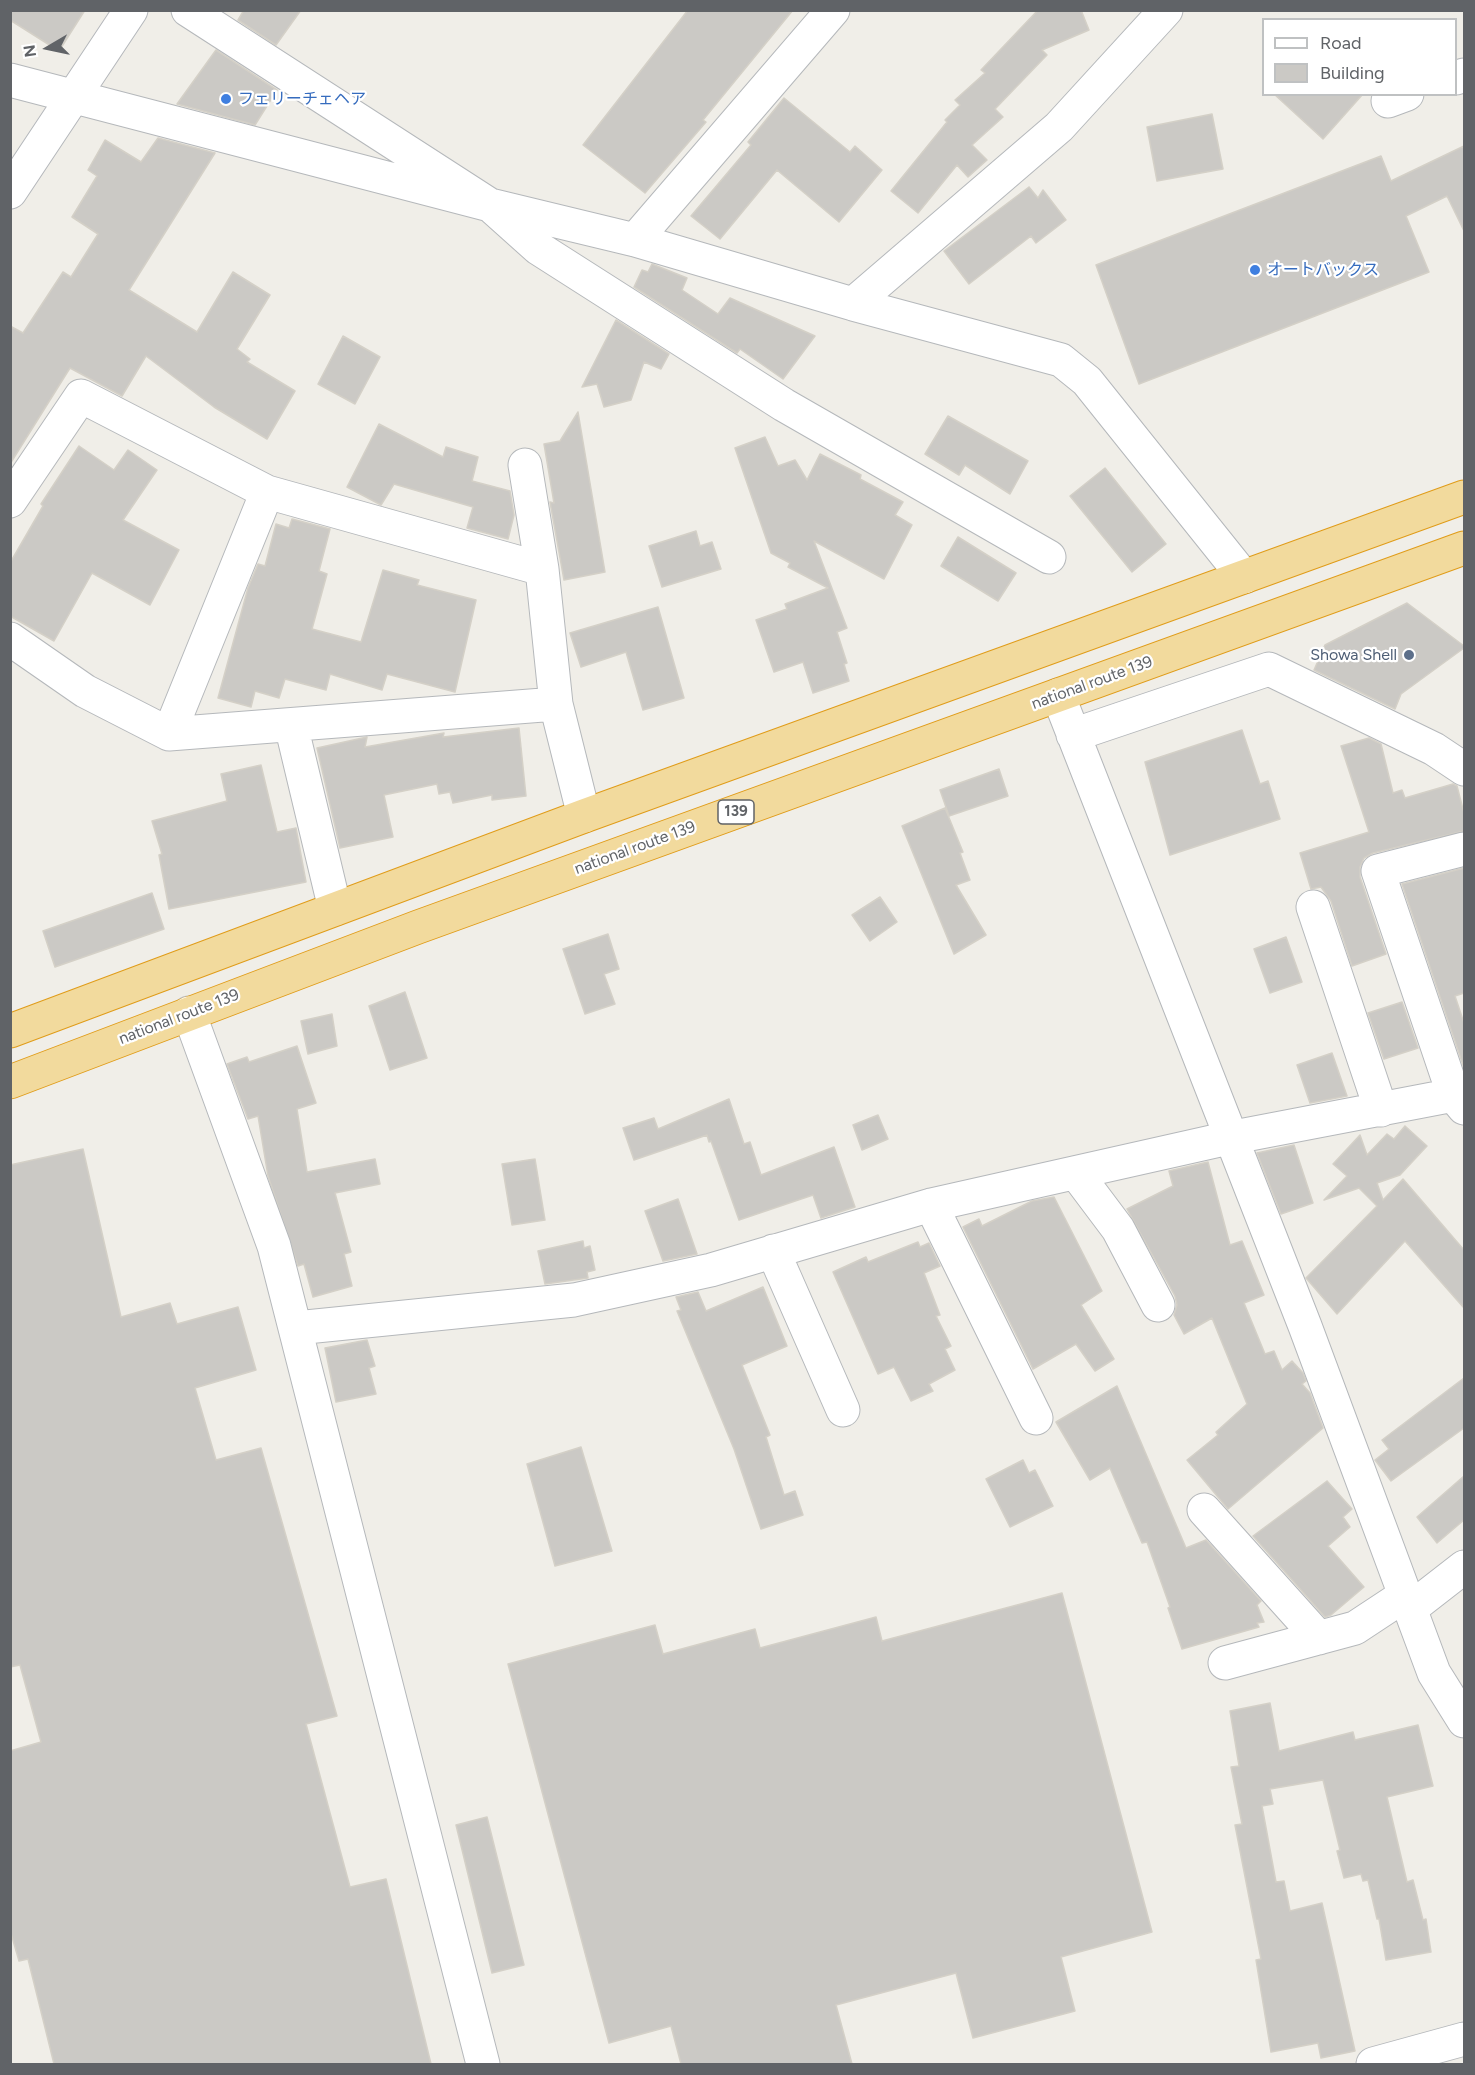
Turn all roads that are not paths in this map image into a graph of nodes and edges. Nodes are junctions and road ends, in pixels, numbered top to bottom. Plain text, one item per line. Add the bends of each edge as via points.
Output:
1 (130, 10) edge
2 (188, 10) edge
3 (833, 10) edge
4 (1166, 10) edge
5 (10, 80) edge
6 (72, 98) junction
7 (10, 192) edge
8 (490, 205) junction
9 (635, 240) junction
10 (853, 304) junction
11 (525, 465) dead end
12 (267, 492) junction
13 (1464, 497) edge
14 (10, 501) edge
15 (1464, 548) edge
16 (1049, 557) dead end
17 (542, 569) junction
18 (1244, 577) junction
19 (10, 639) edge
20 (1058, 695) junction
21 (556, 704) junction
22 (291, 725) junction
23 (169, 734) junction
24 (1073, 735) junction
25 (1464, 769) edge
26 (584, 816) junction
27 (1464, 849) edge
28 (1313, 907) dead end
29 (335, 909) junction
30 (189, 1013) junction
31 (10, 1031) edge
32 (10, 1082) edge
33 (1461, 1099) edge
34 (1381, 1110) junction
35 (1229, 1138) junction
36 (1076, 1173) junction
37 (931, 1205) junction
38 (773, 1251) junction
39 (1158, 1305) dead end
40 (296, 1328) junction
41 (843, 1410) dead end
42 (1036, 1418) dead end
43 (1204, 1510) dead end
44 (1464, 1567) edge
45 (1407, 1602) junction
46 (1318, 1638) junction
47 (1225, 1663) dead end
48 (1464, 1721) edge
49 (1464, 2039) edge
50 (483, 2064) edge
51 (1373, 2064) edge

1 - 6 street
2 - 8 street
3 - 9 street
4 - 10 street via 1059,127
5 - 6 street
6 - 7 street
6 - 8 street
8 - 9 street
8 - 16 street via 538,249 784,405
9 - 10 street
10 - 18 street via 1061,360 1087,381
11 - 17 street
12 - 14 street via 81,396
12 - 17 street
12 - 23 street
13 - 18 highway
15 - 20 highway, national route 139 / 139
17 - 21 street
18 - 26 highway
19 - 23 street via 86,691
20 - 24 street
20 - 30 highway, national route 139 / 139
21 - 22 street
21 - 26 street
22 - 23 street
22 - 29 street
24 - 25 street via 1269,669 1434,749
24 - 35 street
26 - 29 highway
27 - 33 street via 1378,871
28 - 34 street
29 - 31 highway
30 - 32 highway, national route 139 / 139
30 - 40 street via 274,1246
33 - 34 street
34 - 35 street
35 - 36 street
35 - 45 street via 1305,1326
36 - 37 street
36 - 39 street via 1118,1229
37 - 38 street
37 - 42 street
38 - 40 street via 711,1270 574,1299
38 - 41 street
40 - 50 street
43 - 46 street
44 - 45 street
45 - 46 street via 1355,1628
45 - 48 street via 1434,1673
46 - 47 street
49 - 51 street

